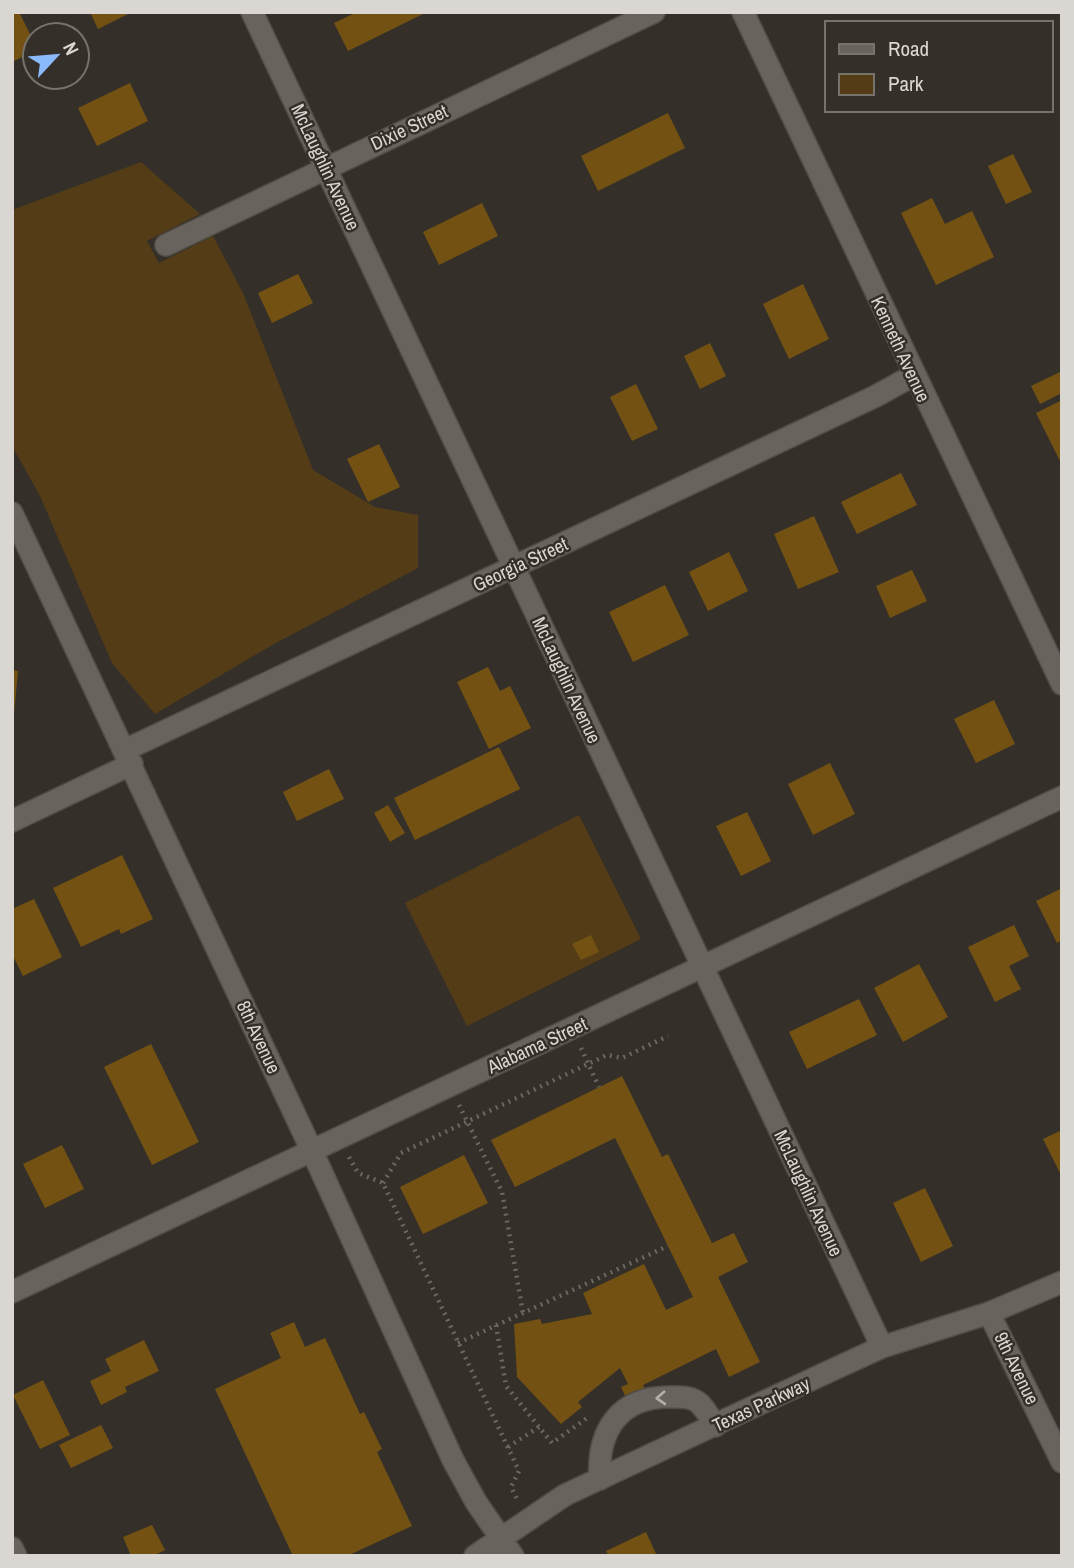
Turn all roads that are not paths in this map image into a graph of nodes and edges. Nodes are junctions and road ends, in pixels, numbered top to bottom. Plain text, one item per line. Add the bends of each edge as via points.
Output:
1 (253, 12) edge
2 (654, 12) edge
3 (743, 12) edge
4 (327, 167) junction
5 (166, 245) dead end
6 (914, 375) junction
7 (12, 513) edge
8 (514, 567) junction
9 (1062, 684) edge
10 (128, 757) junction
11 (1062, 797) edge
12 (12, 821) edge
13 (702, 967) junction
14 (312, 1151) junction
15 (1062, 1282) edge
16 (12, 1292) edge
17 (989, 1313) junction
18 (883, 1347) junction
19 (715, 1426) junction
20 (1062, 1462) edge
21 (600, 1479) junction
22 (12, 1548) edge
23 (508, 1548) edge
24 (16, 1556) edge
25 (475, 1556) edge

1 - 4 street, McLaughlin Avenue
2 - 4 street, Dixie Street
3 - 6 street, Kenneth Avenue
4 - 5 street, Dixie Street
4 - 8 street, McLaughlin Avenue
6 - 8 street, Georgia Street
6 - 9 street, Kenneth Avenue
7 - 10 street, 8th Avenue
8 - 10 street, Georgia Street
8 - 13 street, McLaughlin Avenue
10 - 12 street, Georgia Street
10 - 14 street, 8th Avenue
11 - 13 street, Alabama Street
13 - 14 street, Alabama Street
13 - 18 street, McLaughlin Avenue
14 - 16 street, Alabama Street
14 - 23 street, 8th Avenue via 453,1460
15 - 17 street, Texas Parkway
17 - 18 street, Texas Parkway
17 - 20 street, 9th Avenue
18 - 19 street, Texas Parkway
19 - 21 street, Texas Parkway
19 -> 21 street via 692,1398 643,1400 623,1411 608,1429 598,1455
21 - 23 street, Texas Parkway via 527,1520
22 - 24 street
23 - 25 street, Texas Parkway

